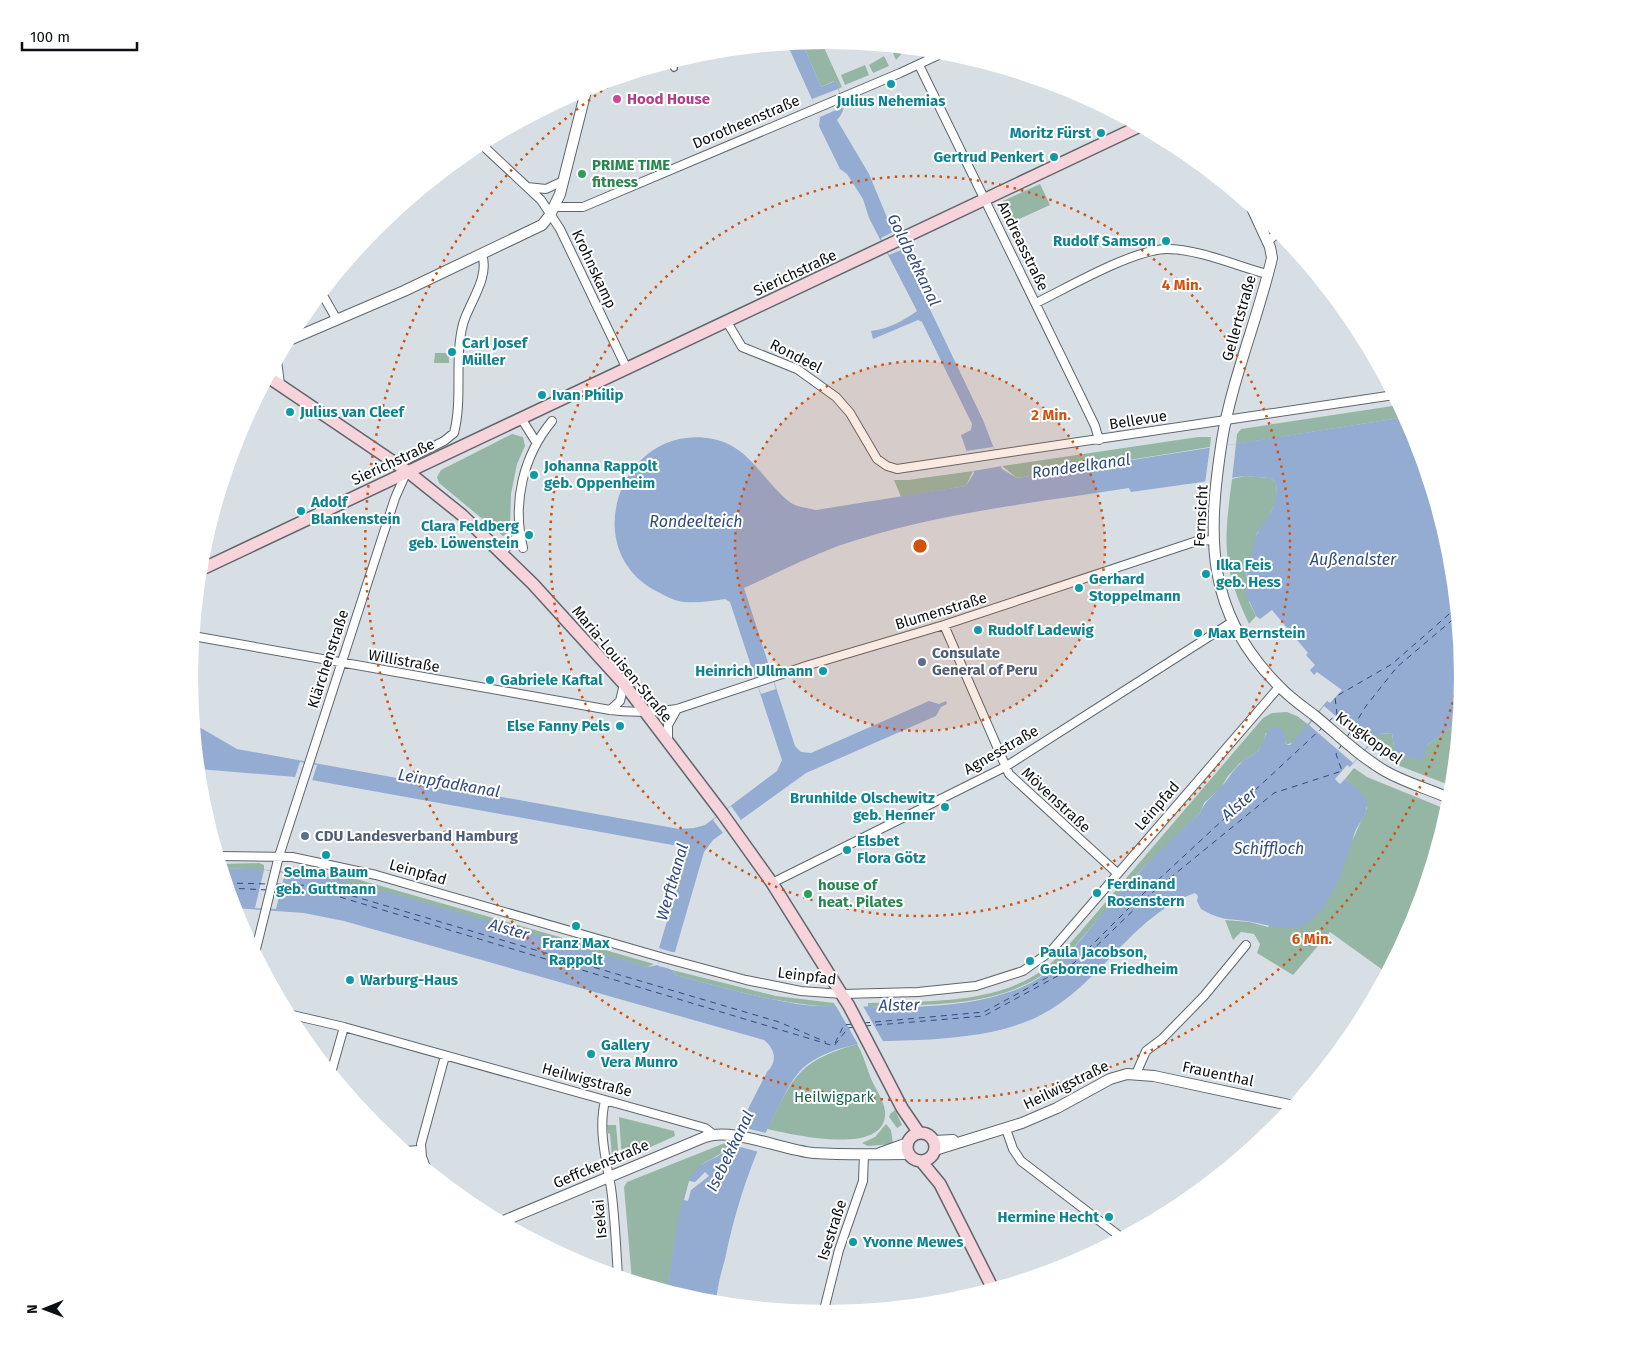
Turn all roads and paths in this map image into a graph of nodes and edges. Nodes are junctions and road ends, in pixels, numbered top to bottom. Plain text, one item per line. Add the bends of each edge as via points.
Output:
1 (933, 58) edge
2 (920, 65) junction
3 (585, 97) edge
4 (1133, 129) edge
5 (486, 149) edge
6 (563, 181) junction
7 (526, 187) junction
8 (985, 199) junction
9 (553, 211) junction
10 (1258, 222) edge
11 (1273, 237) edge
12 (1267, 242) junction
13 (482, 255) junction
14 (1267, 274) junction
15 (325, 298) edge
16 (1036, 303) junction
17 (337, 320) junction
18 (726, 322) junction
19 (299, 336) edge
20 (627, 369) junction
21 (277, 372) edge
22 (273, 380) edge
23 (279, 384) junction
24 (1387, 396) edge
25 (522, 418) junction
26 (552, 420) dead end
27 (1227, 420) junction
28 (1098, 440) junction
29 (444, 441) junction
30 (536, 442) junction
31 (463, 446) junction
32 (396, 465) junction
33 (887, 466) joint
34 (407, 471) junction
35 (520, 534) junction
36 (1213, 540) junction
37 (523, 548) dead end
38 (502, 552) junction
39 (208, 566) edge
40 (1232, 622) junction
41 (944, 625) junction
42 (199, 637) edge
43 (341, 664) junction
44 (624, 684) junction
45 (1279, 687) junction
46 (677, 709) junction
47 (610, 710) junction
48 (646, 713) junction
49 (668, 741) junction
50 (1005, 767) junction
51 (1443, 796) edge
52 (224, 856) edge
53 (279, 856) junction
54 (1117, 874) junction
55 (772, 883) junction
56 (258, 943) edge
57 (1246, 945) dead end
58 (842, 994) junction
59 (298, 1016) edge
60 (344, 1027) junction
61 (445, 1056) junction
62 (333, 1065) edge
63 (1136, 1074) junction
64 (605, 1100) junction
65 (1286, 1104) edge
66 (1006, 1128) junction
67 (713, 1134) junction
68 (912, 1142) junction
69 (414, 1150) edge
70 (420, 1150) junction
71 (930, 1152) junction
72 (864, 1154) junction
73 (423, 1158) edge
74 (609, 1178) junction
75 (509, 1219) edge
76 (1116, 1234) edge
77 (617, 1269) edge
78 (990, 1284) edge
79 (825, 1305) edge

1 - 2 street, Dorotheenstraße
2 - 8 street, Andreasstraße
2 - 9 street, Dorotheenstraße via 583,207
3 - 6 street
4 - 8 main road, Sierichstraße
5 - 7 street, Krohnskamp
6 - 7 street via 546,189
6 - 9 street
7 - 9 street, Krohnskamp
8 - 16 street, Andreasstraße
8 - 18 main road, Sierichstraße
9 - 13 street via 534,230
9 - 20 street, Krohnskamp
10 - 12 street, Gellertstraße
11 - 12 street
12 - 14 street, Gellertstraße via 1272,255
13 - 17 street
13 - 29 street via 484,271 461,335 455,429 452,436
14 - 16 street via 1187,252 1156,250 1128,259
14 - 27 street, Gellertstraße
15 - 17 street
16 - 28 street, Andreasstraße via 1095,426
17 - 19 street
18 - 20 main road, Sierichstraße
18 - 33 street, Rondeel via 742,347 797,369 836,397 850,413 874,455
20 - 25 main road, Sierichstraße
21 - 23 street
22 - 23 main road, Maria-Louisen-Straße
23 - 32 main road, Maria-Louisen-Straße
24 - 27 street, Bellevue
25 - 30 street
25 - 31 main road, Sierichstraße
26 - 30 street
27 - 28 street, Bellevue
27 - 36 street, Fernsicht via 1217,482
28 - 33 street, Bellevue via 904,469
29 - 31 street, Sierichstraße
29 - 32 street, Sierichstraße
30 - 35 street via 521,487
31 - 34 main road, Sierichstraße
32 - 34 main road, Maria-Louisen-Straße
34 - 38 main road, Maria-Louisen-Straße
34 - 39 main road, Sierichstraße
34 - 43 street, Klärchenstraße via 395,498
35 - 37 street
35 - 38 street
36 - 40 street, Fernsicht via 1218,579
36 - 41 street, Blumenstraße via 1197,541
38 - 44 main road, Maria-Louisen-Straße
40 - 45 street, Fernsicht via 1249,650
40 - 50 street, Agnesstraße
41 - 46 street, Blumenstraße
41 - 50 street, Mövenstraße
42 - 43 street, Willistraße
43 - 47 street, Willistraße
43 - 53 street, Klärchenstraße
44 - 47 street via 620,701
44 - 48 main road, Maria-Louisen-Straße
45 - 51 street, Krugkoppel via 1361,754 1396,777
45 - 54 street, Leinpfad
46 - 48 street, Blumenstraße
46 - 49 street via 668,725
47 - 48 street, Willistraße
48 - 49 main road, Maria-Louisen-Straße
49 - 55 main road, Maria-Louisen-Straße
50 - 54 street, Mövenstraße via 1016,782
50 - 55 street, Agnesstraße
52 - 53 street, Leinpfad
53 - 56 street, Klärchenstraße
53 - 58 street, Leinpfad via 376,875 783,988
54 - 58 street, Leinpfad via 1051,951 1023,971 992,982 954,989
55 - 58 main road, Maria-Louisen-Straße
57 - 63 street via 1204,996 1146,1051
58 - 68 main road, Maria-Louisen-Straße via 902,1108
59 - 60 street, Heilwigstraße
60 - 61 street, Heilwigstraße
60 - 62 street
61 - 64 street, Heilwigstraße
61 - 70 street
63 - 65 street, Frauenthal
63 - 66 street, Heilwigstraße via 1110,1079 1057,1108
64 - 67 street, Heilwigstraße via 705,1128
64 - 74 street, Isekai via 605,1160
66 - 71 street, Heilwigstraße
66 - 76 street via 1021,1161
67 - 72 street, Heilwigstraße via 733,1135 812,1152
67 - 74 street, Geffckenstraße
68 - 71 main road via 928,1135
68 - 71 main road via 914,1159
68 - 72 street, Heilwigstraße via 880,1153
69 - 70 street
70 - 73 street
71 - 78 main road via 940,1184
72 - 79 street, Isestraße via 863,1181 839,1250
74 - 75 street, Geffckenstraße
74 - 77 street, Isekai

